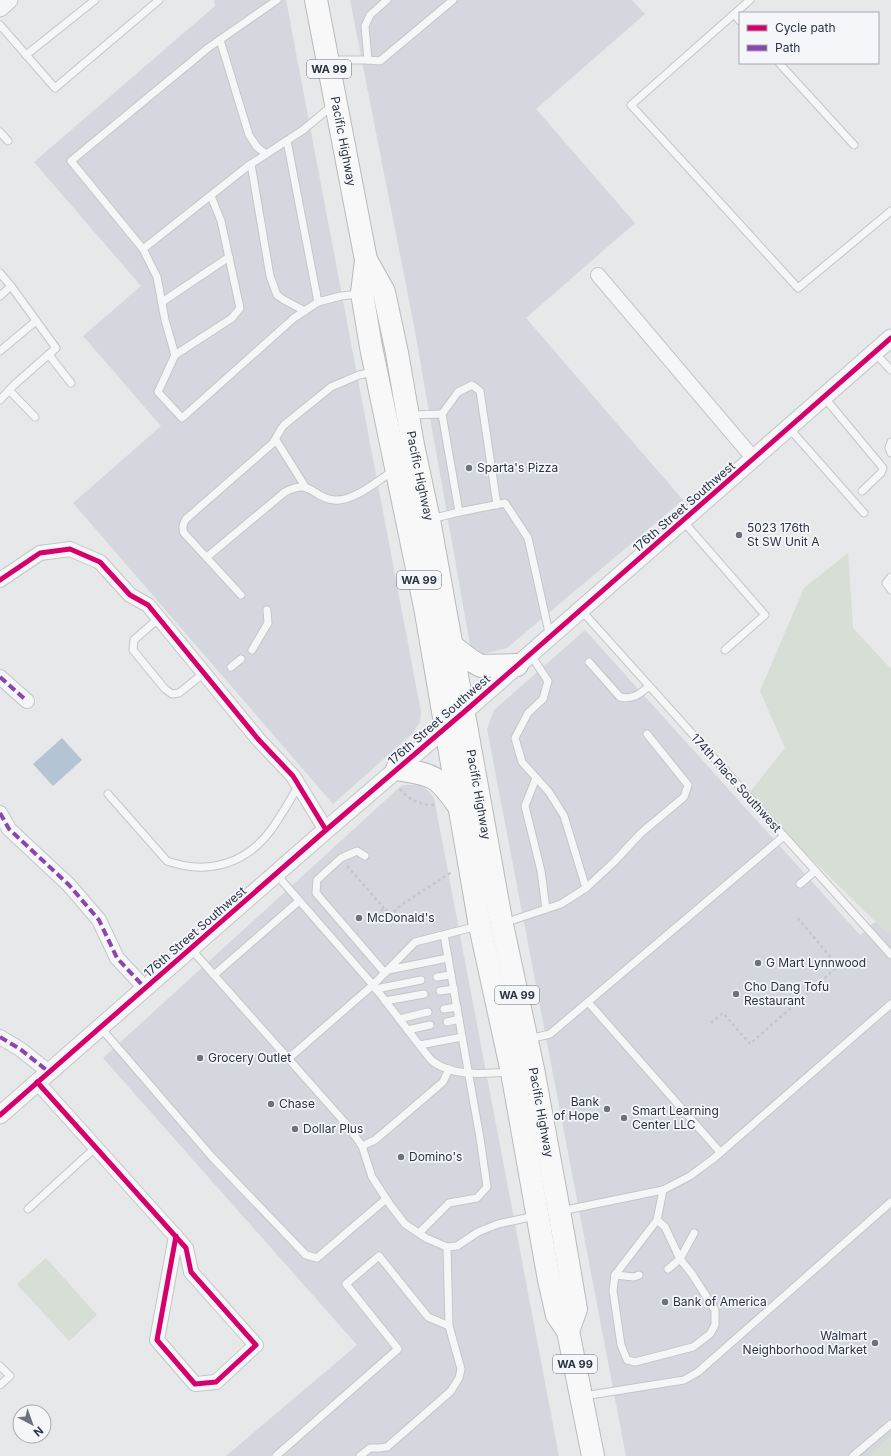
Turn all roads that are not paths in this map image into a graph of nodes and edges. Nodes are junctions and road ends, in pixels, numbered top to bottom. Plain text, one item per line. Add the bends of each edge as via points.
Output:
1 (9, 0) edge
2 (95, 0) edge
3 (159, 0) edge
4 (316, 0) edge
5 (388, 0) edge
6 (453, 0) edge
7 (750, 0) edge
8 (273, 1) edge
9 (0, 8) edge
10 (734, 14) junction
11 (739, 20) edge
12 (0, 25) edge
13 (220, 40) junction
14 (26, 55) junction
15 (327, 60) junction
16 (368, 60) junction
17 (780, 64) edge
18 (337, 103) junction
19 (0, 132) edge
20 (8, 141) dead end
21 (287, 141) junction
22 (854, 145) dead end
23 (266, 154) junction
24 (251, 164) junction
25 (211, 196) junction
26 (891, 211) edge
27 (143, 249) junction
28 (229, 257) junction
29 (366, 260) junction
30 (0, 273) edge
31 (598, 275) dead end
32 (11, 286) junction
33 (362, 293) junction
34 (0, 296) edge
35 (162, 302) junction
36 (318, 302) junction
37 (305, 311) junction
38 (36, 321) junction
39 (368, 330) junction
40 (891, 338) edge
41 (0, 351) edge
42 (875, 352) junction
43 (49, 355) junction
44 (175, 355) junction
45 (891, 370) edge
46 (376, 371) junction
47 (71, 383) dead end
48 (9, 390) junction
49 (824, 397) junction
50 (0, 400) edge
51 (442, 414) junction
52 (407, 416) junction
53 (35, 417) dead end
54 (788, 428) junction
55 (276, 440) junction
56 (891, 442) edge
57 (891, 453) edge
58 (754, 459) junction
59 (396, 469) junction
60 (306, 488) junction
61 (862, 491) dead end
62 (497, 505) junction
63 (460, 512) junction
64 (864, 513) dead end
65 (430, 520) junction
66 (683, 520) junction
67 (207, 557) junction
68 (891, 577) edge
69 (0, 580) edge
70 (891, 590) edge
71 (241, 595) dead end
72 (267, 610) dead end
73 (581, 610) junction
74 (159, 618) junction
75 (550, 637) junction
76 (452, 646) junction
77 (252, 650) dead end
78 (725, 650) dead end
79 (241, 659) dead end
80 (524, 660) junction
81 (589, 662) dead end
82 (231, 667) dead end
83 (204, 673) junction
84 (0, 677) edge
85 (649, 686) junction
86 (27, 701) dead end
87 (464, 712) junction
88 (446, 728) junction
89 (647, 734) dead end
90 (536, 778) junction
91 (398, 779) junction
92 (299, 785) junction
93 (108, 794) dead end
94 (450, 806) junction
95 (0, 813) edge
96 (326, 830) junction
97 (784, 836) junction
98 (365, 856) dead end
99 (815, 870) junction
100 (276, 874) junction
101 (800, 884) dead end
102 (586, 888) junction
103 (299, 901) junction
104 (546, 909) junction
105 (502, 924) junction
106 (480, 926) junction
107 (444, 935) junction
108 (190, 949) junction
109 (891, 955) edge
110 (448, 958) junction
111 (386, 971) junction
112 (214, 975) junction
113 (451, 975) junction
114 (437, 977) dead end
115 (421, 980) dead end
116 (374, 987) junction
117 (145, 988) junction
118 (454, 988) junction
119 (440, 991) dead end
120 (424, 994) dead end
121 (385, 1001) junction
122 (588, 1002) junction
123 (891, 1004) edge
124 (457, 1007) junction
125 (444, 1009) dead end
126 (428, 1012) dead end
127 (399, 1019) junction
128 (459, 1019) junction
129 (447, 1022) dead end
130 (430, 1025) dead end
131 (100, 1027) junction
132 (408, 1030) junction
133 (0, 1037) edge
134 (462, 1037) junction
135 (526, 1040) junction
136 (420, 1045) junction
137 (289, 1058) junction
138 (449, 1069) junction
139 (469, 1072) junction
140 (512, 1072) junction
141 (43, 1077) junction
142 (0, 1115) edge
143 (362, 1146) junction
144 (96, 1147) junction
145 (720, 1152) junction
146 (663, 1190) junction
147 (386, 1199) junction
148 (891, 1202) edge
149 (28, 1209) dead end
150 (549, 1213) junction
151 (657, 1220) junction
152 (419, 1233) junction
153 (694, 1233) dead end
154 (176, 1236) junction
155 (447, 1247) junction
156 (680, 1259) junction
157 (668, 1269) dead end
158 (615, 1275) junction
159 (639, 1276) dead end
160 (449, 1326) junction
161 (0, 1366) edge
162 (0, 1385) edge
163 (582, 1396) junction
164 (891, 1424) edge
165 (276, 1456) edge
166 (360, 1456) edge
167 (593, 1456) edge
168 (853, 1456) edge

1 - 9 street
2 - 14 lane
3 - 14 lane via 54,88
4 - 15 highway, Pacific Highway / WA 99
5 - 16 lane via 370,15 365,26
6 - 16 lane via 380,61
7 - 10 lane
8 - 13 lane
10 - 11 lane
10 - 26 lane via 631,105 798,288
12 - 14 lane
13 - 23 lane via 249,135 257,147
13 - 27 lane via 71,161
15 - 16 lane
15 - 18 highway, Pacific Highway / WA 99
17 - 22 lane
18 - 21 lane
18 - 29 highway, Pacific Highway / WA 99
19 - 20 lane
21 - 23 lane
21 - 36 lane
23 - 24 lane
24 - 25 lane
24 - 37 lane via 270,276 277,294
25 - 27 lane
25 - 28 lane via 221,221
27 - 35 lane via 157,278
28 - 35 lane
28 - 44 lane via 240,308 232,318
29 - 33 highway, Pacific Highway / WA 99
29 - 52 highway, Pacific Highway / WA 99 via 384,292
30 - 32 lane
31 - 58 street
32 - 34 lane
32 - 38 lane
33 - 36 lane
33 - 39 highway, Pacific Highway / WA 99
35 - 44 lane
36 - 37 lane
37 - 44 lane via 182,418 158,392
38 - 41 lane
38 - 43 lane via 56,348
39 - 46 highway, Pacific Highway / WA 99
39 - 52 highway via 382,345 393,394
40 - 42 street, 176th Street Southwest
42 - 45 lane
42 - 49 street, 176th Street Southwest
43 - 47 lane
43 - 48 lane
46 - 55 lane via 331,387 284,425
46 - 59 highway, Pacific Highway / WA 99
48 - 50 lane
48 - 53 lane
49 - 54 street, 176th Street Southwest
49 - 61 lane via 884,468 884,471
51 - 52 lane
51 - 62 lane via 458,392 472,385 480,391
51 - 63 lane
52 - 65 highway, Pacific Highway / WA 99
54 - 58 street, 176th Street Southwest
54 - 64 lane
55 - 60 lane
55 - 67 lane via 183,523 184,532
56 - 57 lane
58 - 66 street, 176th Street Southwest
59 - 60 lane via 363,492 342,500 328,499
59 - 88 highway, Pacific Highway / WA 99 via 425,607
60 - 67 lane via 299,486 285,492
62 - 63 lane
62 - 75 lane via 504,503 528,538
63 - 65 lane
65 - 76 highway, Pacific Highway / WA 99
66 - 73 street, 176th Street Southwest
66 - 78 lane via 765,614
67 - 71 lane
68 - 70 lane via 886,583
69 - 74 street via 40,553 70,549 100,562 130,595 148,605
72 - 77 lane via 268,622
73 - 75 street, 176th Street Southwest
73 - 85 lane, 174th Place Southwest
74 - 83 street
74 - 83 lane via 134,640 133,650 172,694 179,693
75 - 80 street, 176th Street Southwest
76 - 80 highway via 481,666
76 - 87 highway, Pacific Highway / WA 99
79 - 82 lane
80 - 87 street, 176th Street Southwest
80 - 90 lane via 548,681 543,699 528,713 515,738 522,762
81 - 85 lane via 620,697 634,697
83 - 92 street
84 - 86 street
85 - 97 lane, 174th Place Southwest
87 - 88 street, 176th Street Southwest
87 - 105 highway, Pacific Highway / WA 99
88 - 91 street, 176th Street Southwest
88 - 94 highway, Pacific Highway / WA 99
89 - 102 lane via 688,785 684,797 640,833
90 - 102 lane via 549,792 564,816
90 - 104 lane via 525,806 541,871
91 - 94 highway via 424,774 436,779 445,786
91 - 96 street, 176th Street Southwest
92 - 93 lane via 271,830 251,850 236,860 220,866 198,867 167,861
92 - 96 street
94 - 106 highway, Pacific Highway / WA 99
95 - 117 street via 9,829 69,885 98,920 117,958
96 - 100 street, 176th Street Southwest
97 - 99 lane, 174th Place Southwest
97 - 122 lane
98 - 111 lane via 357,851 341,858 317,880 316,893
99 - 101 lane
99 - 109 lane, 174th Place Southwest
100 - 103 lane
100 - 108 street, 176th Street Southwest
102 - 104 lane via 561,904
103 - 112 lane
103 - 116 lane
104 - 105 lane
105 - 135 highway, Pacific Highway / WA 99
106 - 107 lane
106 - 140 highway, Pacific Highway / WA 99
107 - 110 lane
107 - 111 lane via 415,942
108 - 112 lane
108 - 117 street, 176th Street Southwest
110 - 111 lane
110 - 113 lane
111 - 116 lane
112 - 137 lane
113 - 114 lane
113 - 118 lane
115 - 116 lane
116 - 121 lane
116 - 137 lane
117 - 131 street, 176th Street Southwest
118 - 119 lane
118 - 124 lane
120 - 121 lane
121 - 127 lane
122 - 135 lane via 550,1034
122 - 145 lane
123 - 145 lane
124 - 125 lane
124 - 128 lane
126 - 127 lane
127 - 132 lane
128 - 129 lane
128 - 134 lane
130 - 132 lane
131 - 141 street, 176th Street Southwest
131 - 147 lane via 212,1157 306,1255 317,1258
132 - 136 lane
133 - 141 street via 20,1049
134 - 136 lane
134 - 139 lane
135 - 150 highway, Pacific Highway / WA 99
136 - 138 lane via 439,1067
137 - 143 lane
138 - 139 lane
138 - 143 lane via 443,1082 375,1140
139 - 140 lane
139 - 152 lane via 487,1187 477,1198 449,1203
140 - 150 highway, Pacific Highway / WA 99
141 - 142 street, 176th Street Southwest
141 - 144 street
143 - 147 lane via 372,1177
144 - 149 lane
144 - 154 street
145 - 146 lane via 690,1176
146 - 150 lane
146 - 151 lane
147 - 152 lane via 405,1224
148 - 163 lane via 698,1372 684,1380
150 - 155 lane via 498,1224 478,1232 457,1246
150 - 163 highway, Pacific Highway / WA 99 via 549,1280 556,1315 568,1331
151 - 156 lane via 665,1227
151 - 158 lane
152 - 155 lane
153 - 156 lane
154 - 154 street via 186,1248 191,1272 256,1345 216,1382 195,1384 157,1340
155 - 160 lane
156 - 157 lane
156 - 158 lane via 715,1310 715,1325 710,1334 693,1347 635,1362 627,1360 621,1345 613,1291
158 - 159 lane
160 - 165 lane via 428,1317 379,1256 346,1284 398,1349
160 - 166 lane via 461,1369 451,1391 387,1447 370,1448
161 - 162 lane via 10,1376
163 - 167 highway, Pacific Highway / WA 99
164 - 168 lane

